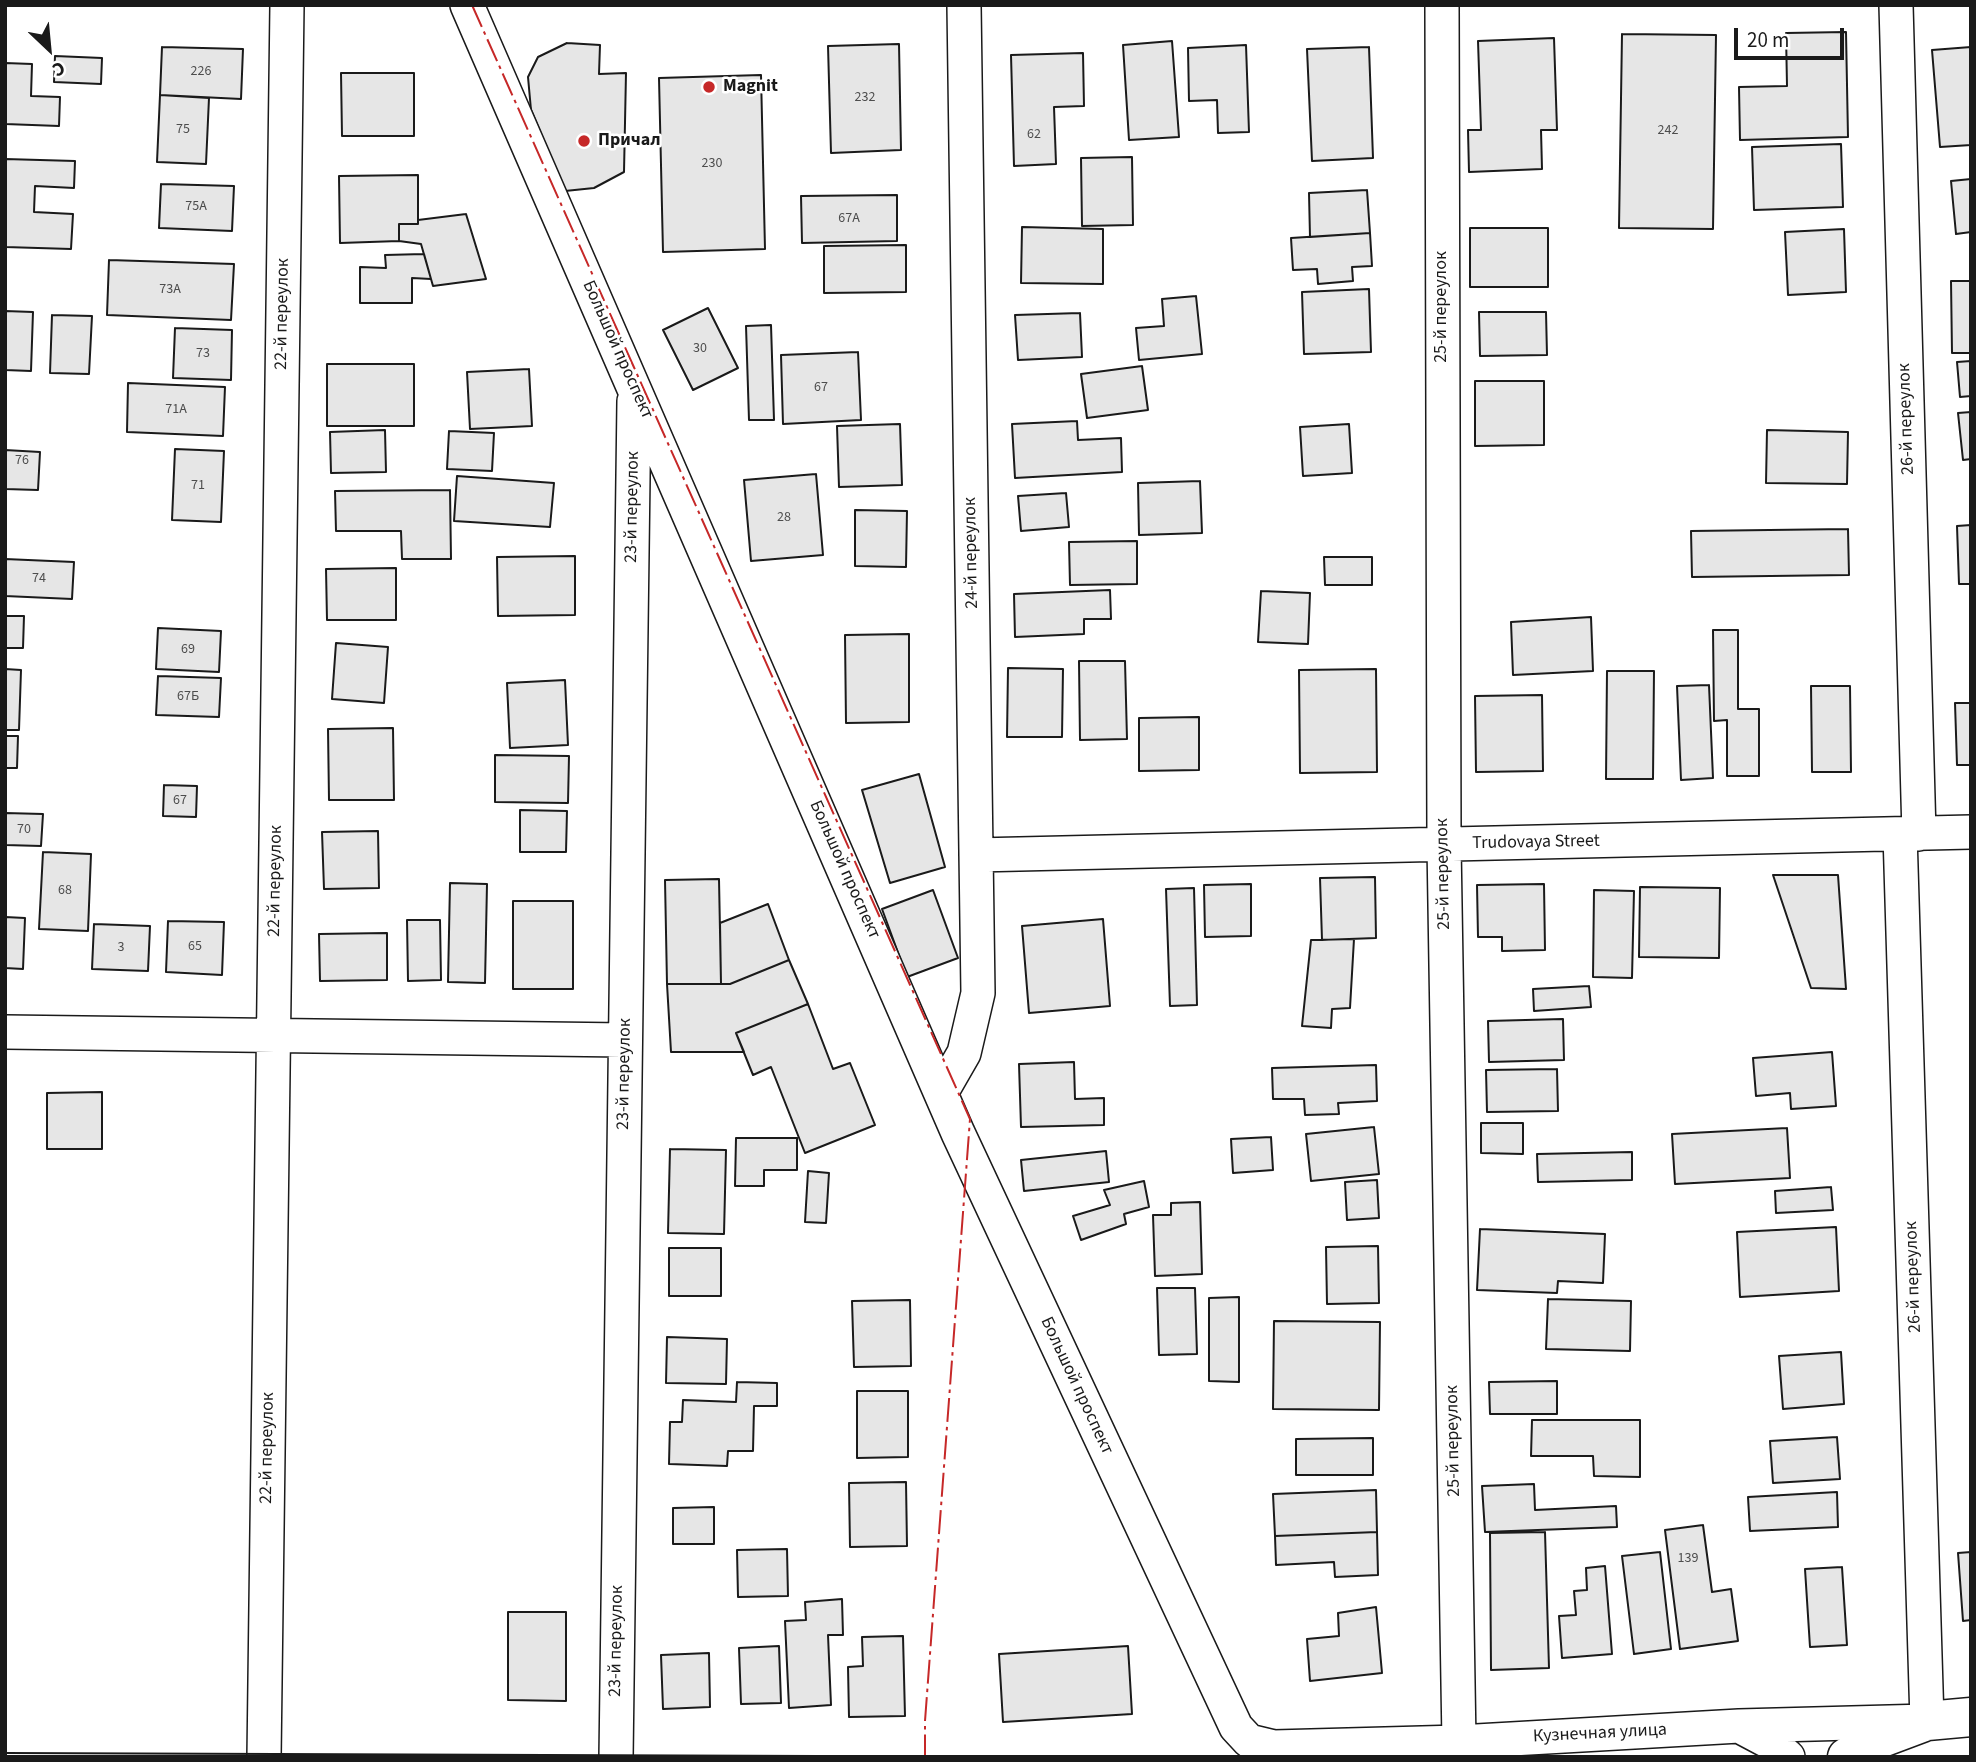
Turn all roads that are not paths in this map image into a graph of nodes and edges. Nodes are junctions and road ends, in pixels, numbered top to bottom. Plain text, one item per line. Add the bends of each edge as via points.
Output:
1 (287, 5) edge
2 (467, 5) edge
3 (964, 5) edge
4 (1442, 5) edge
5 (1896, 5) edge
6 (634, 391) junction
7 (1971, 832) edge
8 (1910, 834) junction
9 (1444, 845) junction
10 (976, 855) junction
11 (5, 1032) edge
12 (274, 1036) junction
13 (625, 1040) junction
14 (941, 1093) junction
15 (1971, 1717) edge
16 (1927, 1721) junction
17 (1739, 1726) junction
18 (1236, 1727) joint
19 (1459, 1742) junction
20 (264, 1757) edge
21 (615, 1757) edge
22 (1788, 1757) edge
23 (1847, 1757) edge

1 - 12 street, 22-й переулок
2 - 6 street, Большой проспект
3 - 10 street, 24-й переулок
4 - 9 street, 25-й переулок
5 - 8 street, 26-й переулок
6 - 13 street, 23-й переулок
6 - 14 street, Большой проспект
7 - 8 street, Trudovaya Street
8 - 9 street, Trudovaya Street
8 - 16 street, 26-й переулок
9 - 10 street, Trudovaya Street
9 - 19 street, 25-й переулок
10 - 14 street, 24-й переулок via 978,993 964,1053
11 - 12 street
12 - 13 street
12 - 20 street, 22-й переулок
13 - 21 street, 23-й переулок
14 - 18 street, Большой проспект
15 - 16 street, Кузнечная улица
16 - 17 street, Кузнечная улица
16 - 23 street
17 - 19 street, Кузнечная улица
17 - 22 street
18 - 19 street, Кузнечная улица via 1249,1741 1274,1747

